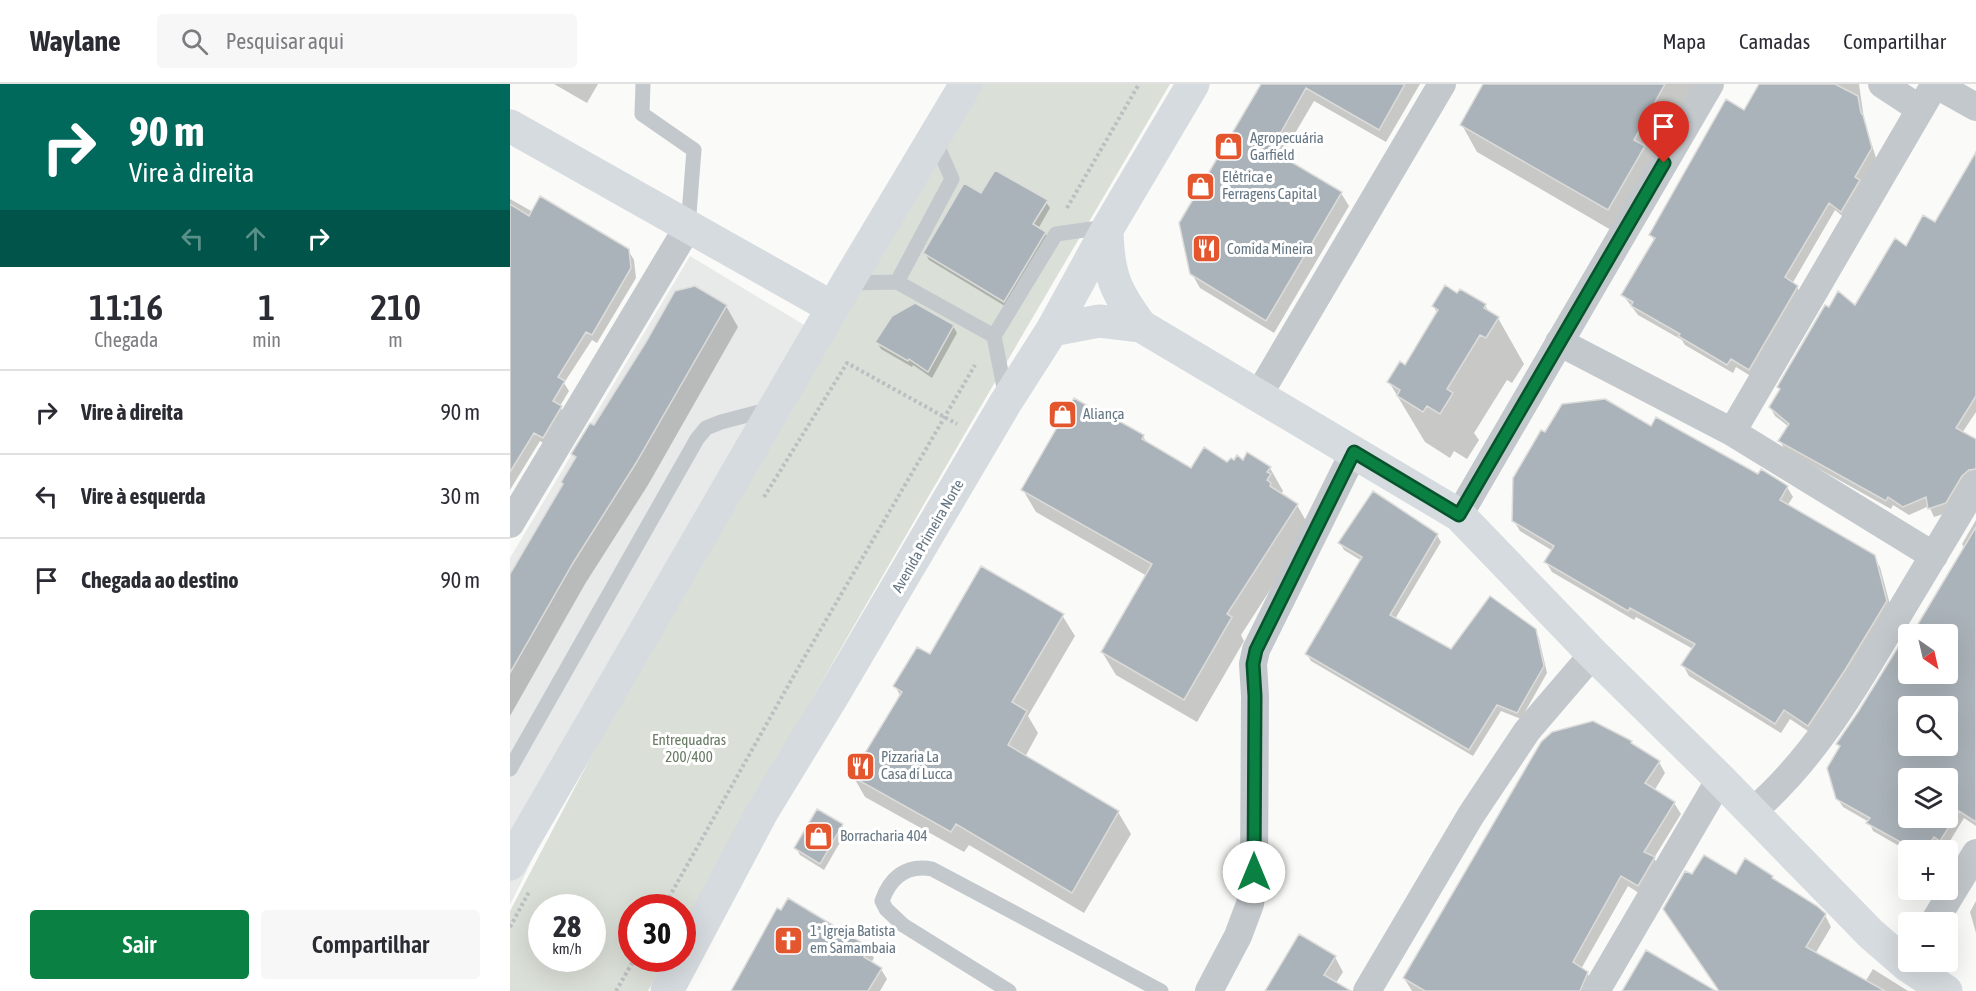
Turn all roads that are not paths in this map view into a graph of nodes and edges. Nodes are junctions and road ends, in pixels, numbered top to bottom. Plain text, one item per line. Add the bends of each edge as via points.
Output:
1 (643, 84) edge
2 (966, 84) edge
3 (1193, 84) edge
4 (1442, 84) edge
5 (1710, 84) edge
6 (1882, 84) edge
7 (1935, 84) edge
8 (1976, 107) edge
9 (1920, 109) junction
10 (510, 126) edge
11 (934, 138) junction
12 (688, 227) junction
13 (1108, 228) junction
14 (897, 282) junction
15 (840, 295) junction
16 (1141, 326) junction
17 (1052, 330) junction
18 (993, 336) junction
19 (1559, 342) junction
20 (1258, 396) junction
21 (1006, 402) junction
22 (774, 408) junction
23 (1732, 432) junction
24 (1354, 452) junction
25 (1976, 485) edge
26 (1459, 515) junction
27 (510, 524) edge
28 (1934, 556) junction
29 (1593, 654) junction
30 (510, 769) edge
31 (1720, 779) junction
32 (1753, 812) junction
33 (1976, 853) edge
34 (510, 864) edge
35 (1940, 912) edge
36 (1898, 955) edge
37 (1921, 972) edge
38 (667, 991) edge
39 (1010, 991) edge
40 (1161, 991) edge
41 (1209, 991) edge
42 (1367, 991) edge
43 (1596, 991) edge
44 (1946, 991) edge

1 - 12 lane via 642,114 694,150
2 - 11 main road
3 - 13 main road, Avenida Primeira Norte
4 - 20 street
5 - 19 street
6 - 9 street
7 - 8 street
7 - 9 street
9 - 23 street
10 - 12 main road
11 - 14 lane via 952,179
11 - 15 main road
12 - 15 main road
12 - 27 street
13 - 16 main road via 1107,254 1112,276 1123,302
13 - 17 main road, Avenida Primeira Norte
13 - 18 lane via 1056,234
14 - 15 lane
14 - 18 lane
15 - 22 main road
16 - 17 main road via 1099,321
16 - 20 main road
17 - 21 main road, Avenida Primeira Norte
18 - 21 lane
19 - 23 street
19 - 26 street
20 - 24 main road
21 - 38 main road, Avenida Primeira Norte via 762,812
22 - 30 lane via 706,428 697,439
22 - 34 main road
23 - 28 street
24 - 26 main road
24 - 41 street via 1256,650 1254,872 1250,904
25 - 28 street
26 - 29 main road
28 - 32 street via 1848,700 1802,762
29 - 31 main road
29 - 42 street via 1527,731 1477,806
31 - 32 main road
31 - 43 street
32 - 36 main road via 1871,934
33 - 35 street
37 - 44 main road
39 - 40 lane via 903,925 882,901 888,885 918,866 932,869

